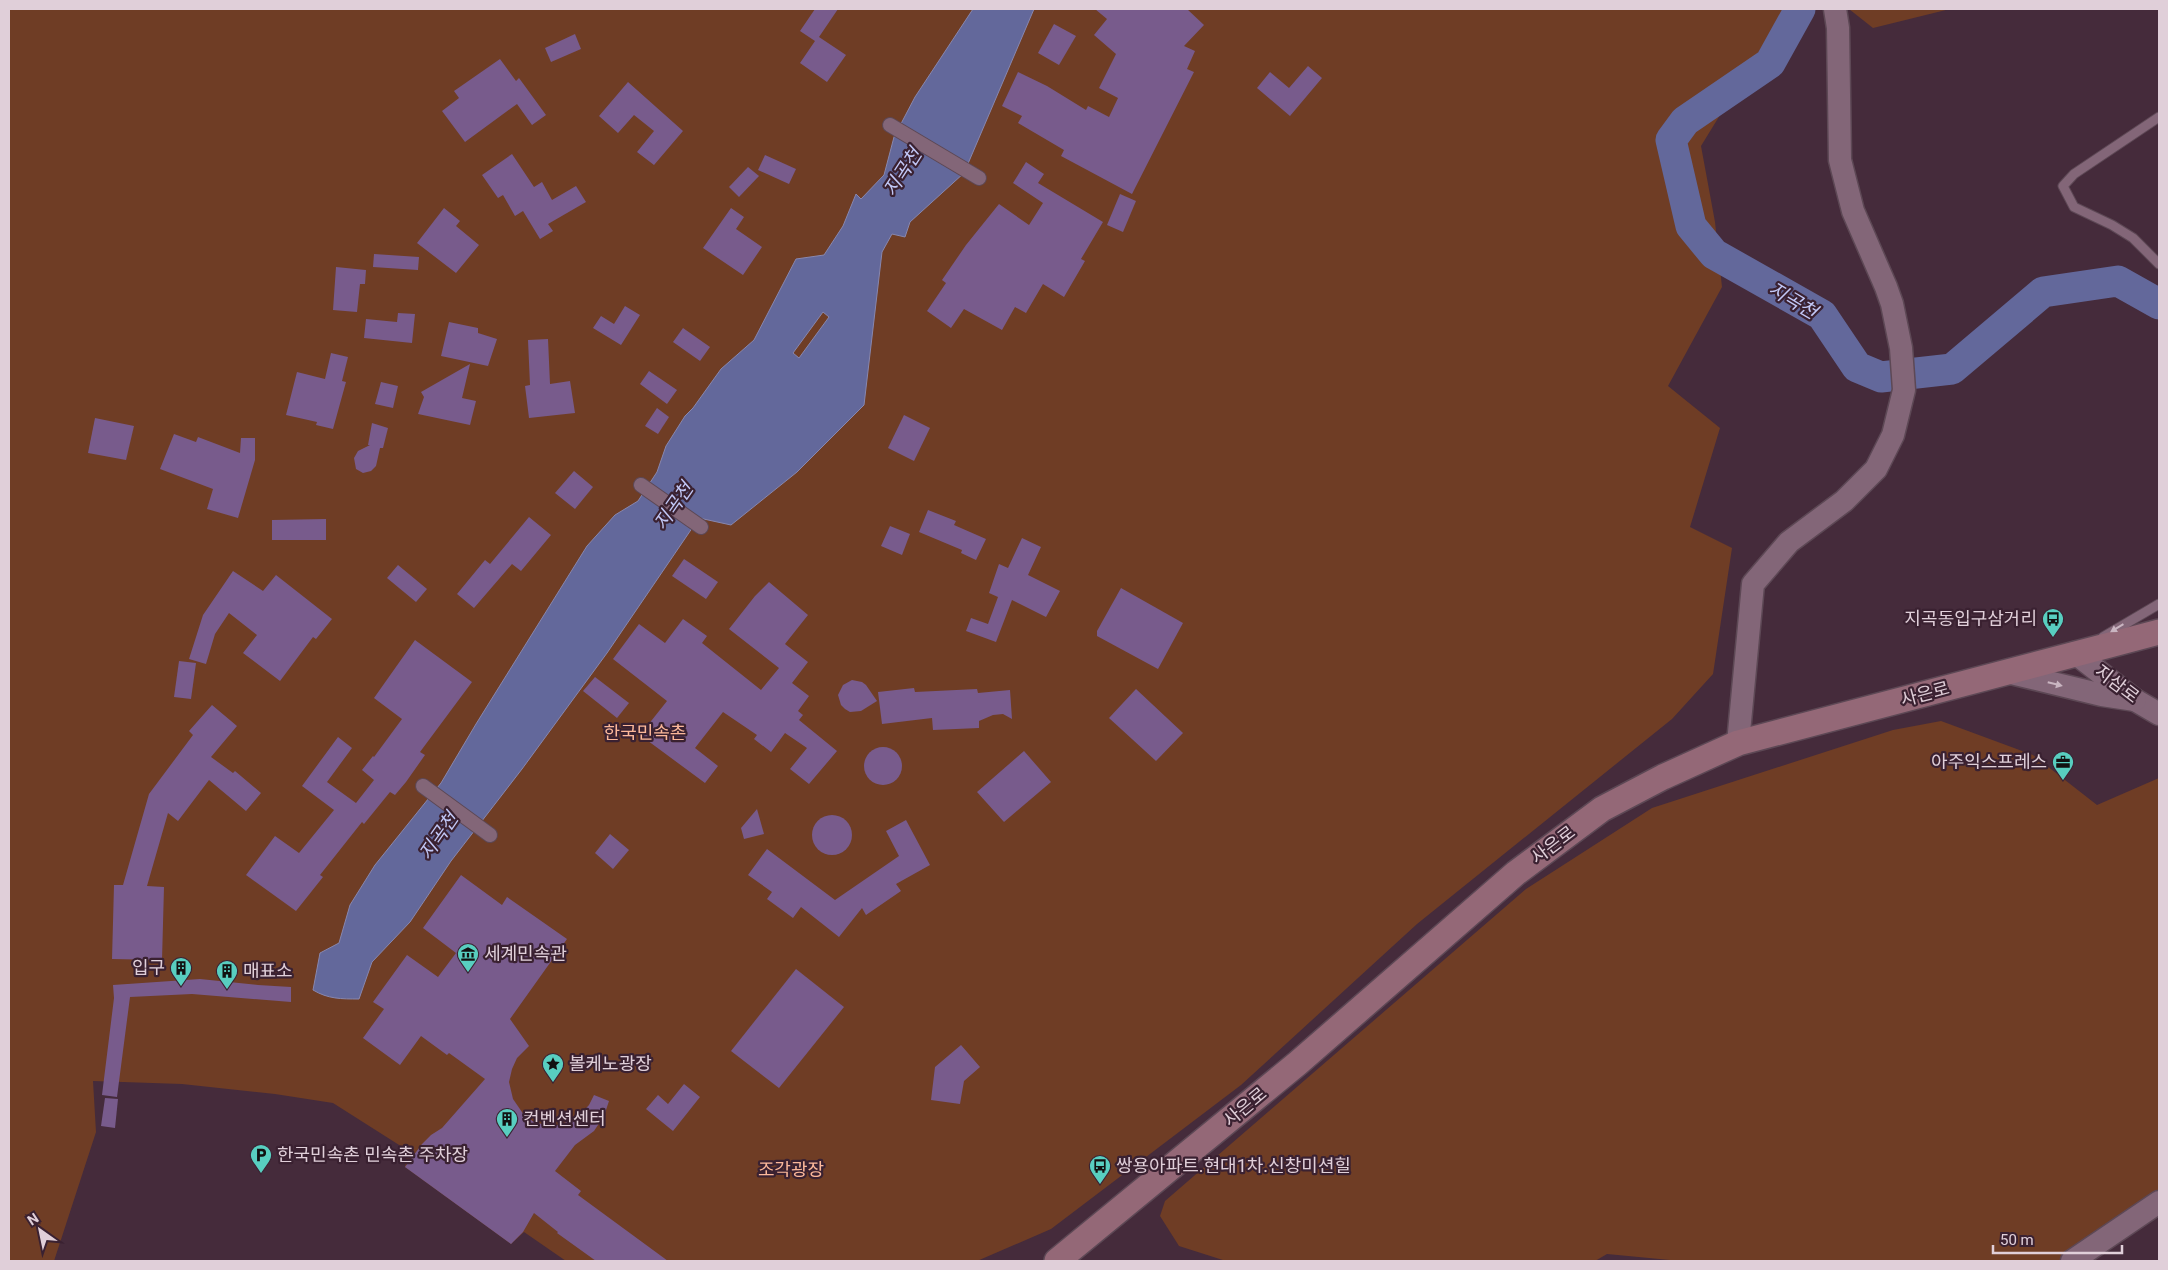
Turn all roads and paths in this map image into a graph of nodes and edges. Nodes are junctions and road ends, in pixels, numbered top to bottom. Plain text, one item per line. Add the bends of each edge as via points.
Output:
1 (1835, 9) edge
2 (2159, 117) edge
3 (890, 125) dead end
4 (980, 178) dead end
5 (2159, 264) edge
6 (641, 485) dead end
7 (702, 527) dead end
8 (2159, 604) edge
9 (2159, 632) edge
10 (2075, 654) junction
11 (2007, 672) junction
12 (2135, 700) junction
13 (2159, 714) edge
14 (1738, 743) junction
15 (423, 786) dead end
16 (490, 835) dead end
17 (2159, 1202) edge
18 (1057, 1261) edge
19 (2072, 1261) edge

1 - 14 street via 1840,160 1853,211 1892,304 1901,348 1904,390 1893,435 1876,469 1844,501 1789,542 1753,584
2 - 5 lane via 2074,174 2063,186 2074,207 2133,238
3 - 4 street
6 - 7 street
8 -> 10 lane
9 - 10 main road, 사은로
10 - 11 main road, 사은로
10 - 12 street, 지삼로
11 -> 12 street
11 - 14 main road, 사은로
12 - 13 street, 지삼로
14 - 18 main road, 사은로 via 1602,809 1516,873 1298,1063
15 - 16 street
17 - 19 street

